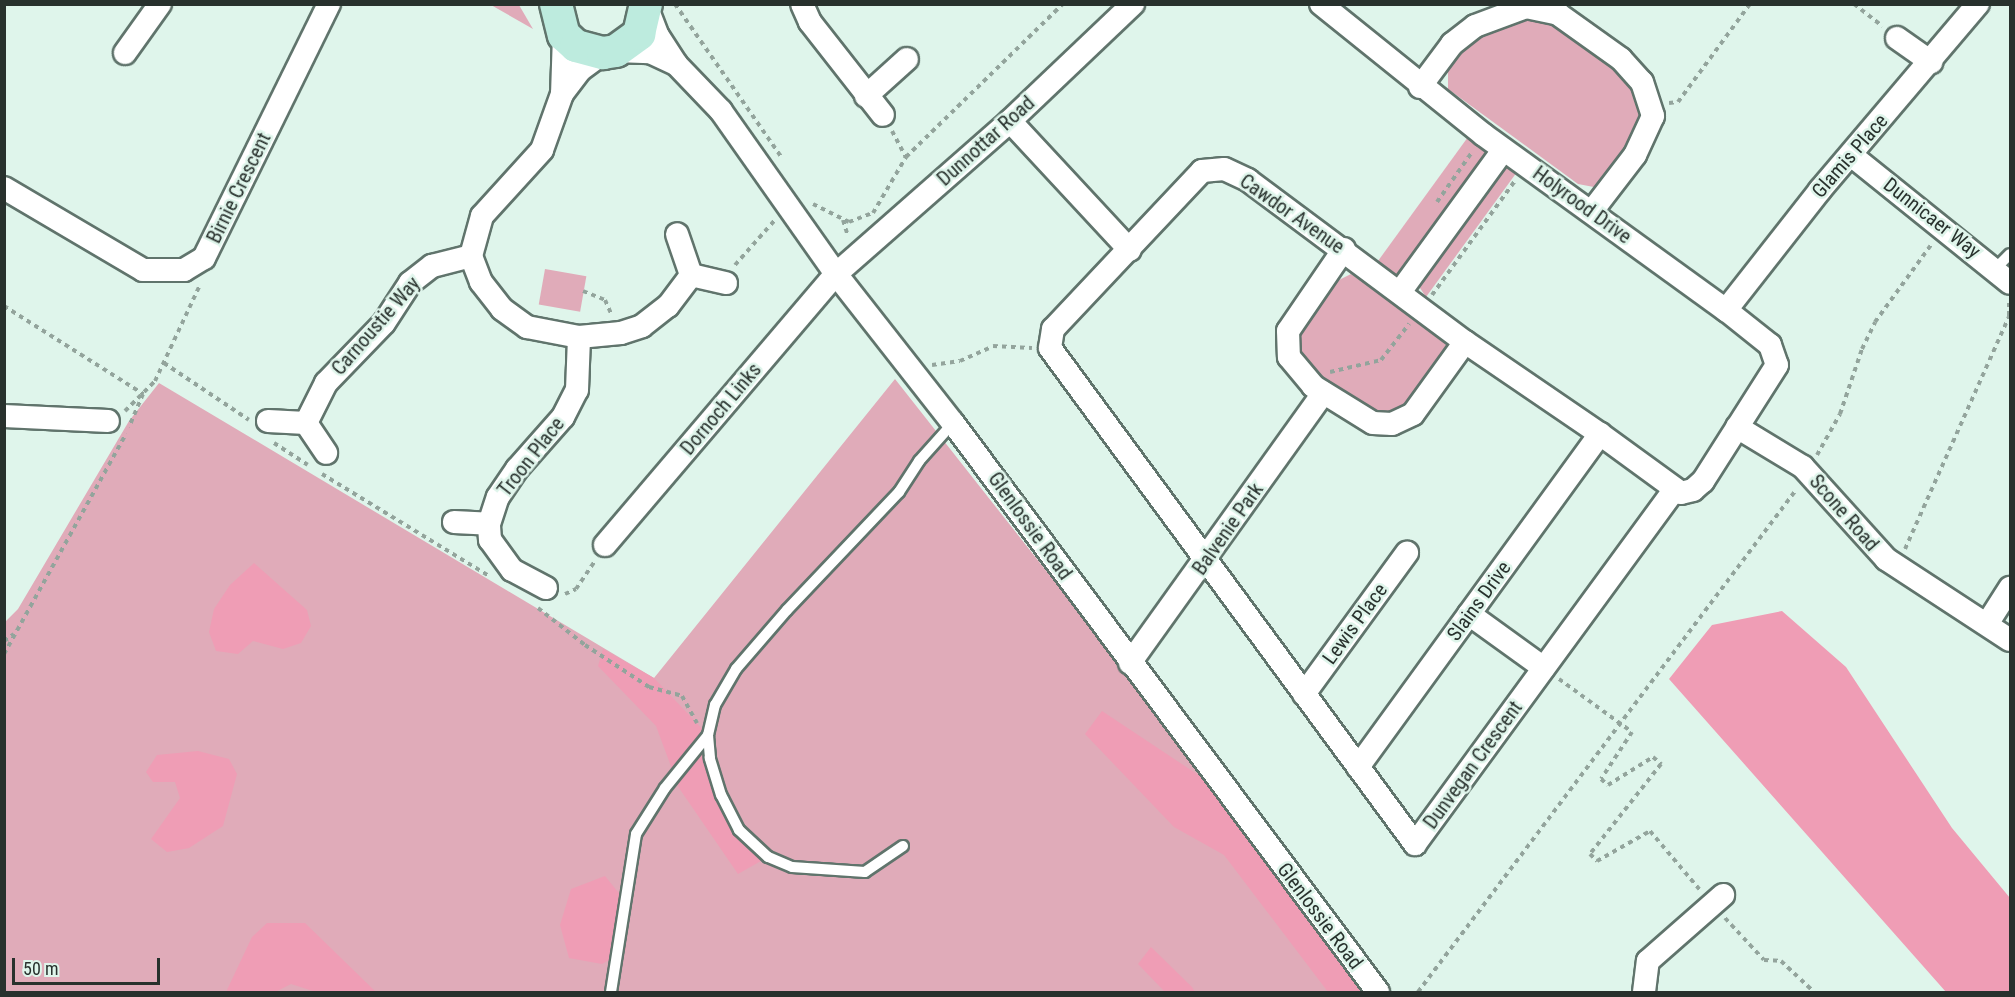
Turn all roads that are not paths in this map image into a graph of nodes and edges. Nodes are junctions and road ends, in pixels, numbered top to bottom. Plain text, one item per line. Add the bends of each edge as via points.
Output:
1 (160, 4) edge
2 (802, 4) edge
3 (1133, 4) edge
4 (1321, 4) edge
5 (1978, 4) edge
6 (646, 6) edge
7 (321, 7) edge
8 (556, 16) edge
9 (1897, 38) road end
10 (609, 52) junction
11 (125, 53) dead end
12 (907, 59) dead end
13 (1931, 62) junction
14 (676, 64) junction
15 (1420, 87) junction
16 (562, 94) junction
17 (866, 96) junction
18 (883, 115) road end
19 (1010, 121) junction
20 (1503, 150) junction
21 (1851, 155) junction
22 (4, 188) edge
23 (1592, 211) junction
24 (677, 234) dead end
25 (1344, 249) junction
26 (1130, 250) junction
27 (471, 256) junction
28 (2006, 272) edge
29 (836, 274) junction
30 (690, 275) junction
31 (724, 282) road end
32 (1400, 292) junction
33 (1726, 310) junction
34 (579, 337) junction
35 (1465, 342) junction
36 (1323, 393) junction
37 (4, 416) edge
38 (108, 421) road end
39 (306, 423) junction
40 (953, 423) junction
41 (260, 427) road end
42 (1737, 427) junction
43 (1600, 434) junction
44 (326, 453) dead end
45 (1675, 489) junction
46 (454, 522) dead end
47 (489, 524) junction
48 (605, 545) road end
49 (1407, 553) dead end
50 (1205, 562) junction
51 (2010, 588) edge
52 (540, 597) road end
53 (1469, 614) junction
54 (1987, 624) junction
55 (2010, 640) edge
56 (1131, 663) junction
57 (1544, 668) junction
58 (1304, 694) junction
59 (708, 735) junction
60 (1358, 767) junction
61 (903, 846) dead end
62 (1717, 899) road end
63 (611, 993) edge
64 (1378, 993) edge
65 (1644, 993) edge

1 - 11 street
2 - 17 street via 810,22
3 - 19 street, Dunnottar Road
4 - 15 street, Holyrood Drive
5 - 13 street, Glamis Place
6 - 10 street via 639,34
6 - 14 street, Glenlossie Road
7 - 22 street, Birnie Crescent via 204,258 184,270 143,270
8 - 10 street via 576,46
8 - 16 street
9 - 13 street
10 - 14 street, Glenlossie Road via 650,52
10 - 16 street via 580,70
12 - 17 street
13 - 21 street, Glamis Place
14 - 29 street, Glenlossie Road via 721,111
15 - 20 street, Holyrood Drive
15 - 23 street via 1452,44 1474,26 1499,14 1540,8 1558,14 1621,59 1642,82 1653,116 1645,137
16 - 27 street via 542,150 482,216
17 - 18 street
19 - 26 street
19 - 29 street, Dunnottar Road
20 - 23 street, Holyrood Drive
20 - 32 street
21 - 28 street, Dunnicaer Way
21 - 33 street, Glamis Place
23 - 33 street, Holyrood Drive
24 - 30 street
25 - 26 street, Cawdor Avenue via 1248,180 1224,169 1202,171
25 - 32 street, Cawdor Avenue
25 - 36 street via 1288,331 1289,357
26 - 50 street, Cawdor Avenue via 1053,329 1050,348
27 - 34 street via 492,298 515,320 544,333
27 - 39 street, Carnoustie Way via 432,266 410,283 377,331 326,383
29 - 40 street, Glenlossie Road
29 - 48 street, Dornoch Links
30 - 31 street
30 - 34 street via 668,306 642,326 615,334
32 - 35 street, Cawdor Avenue
33 - 42 street, Holyrood Drive via 1770,345 1777,365
34 - 47 street, Troon Place via 577,390 563,417 498,497
35 - 36 street via 1413,414 1392,424 1373,423
35 - 43 street, Cawdor Avenue
36 - 50 street, Balvenie Park
37 - 38 street
39 - 41 street
39 - 44 street
40 - 56 street, Glenlossie Road
40 - 59 lane via 919,461 899,492 736,669 715,705
42 - 45 street via 1693,490 1681,493
42 - 54 street, Scone Road via 1809,472 1874,549
43 - 45 street, Cawdor Avenue
43 - 53 street, Slains Drive
45 - 57 street, Dunvegan Crescent
46 - 47 street
47 - 52 street via 490,540 504,562
49 - 58 street, Lewis Place
50 - 56 street, Balvenie Park
50 - 58 street, Dunvegan Crescent
51 - 54 street
53 - 57 street
53 - 60 street, Slains Drive
54 - 55 street, Scone Road
56 - 64 street, Glenlossie Road
57 - 60 street, Dunvegan Crescent via 1415,844
58 - 60 street, Dunvegan Crescent
59 - 61 lane via 721,795 739,830 768,857 792,867 865,872
59 - 63 lane via 665,788 636,834
62 - 65 street via 1648,961

